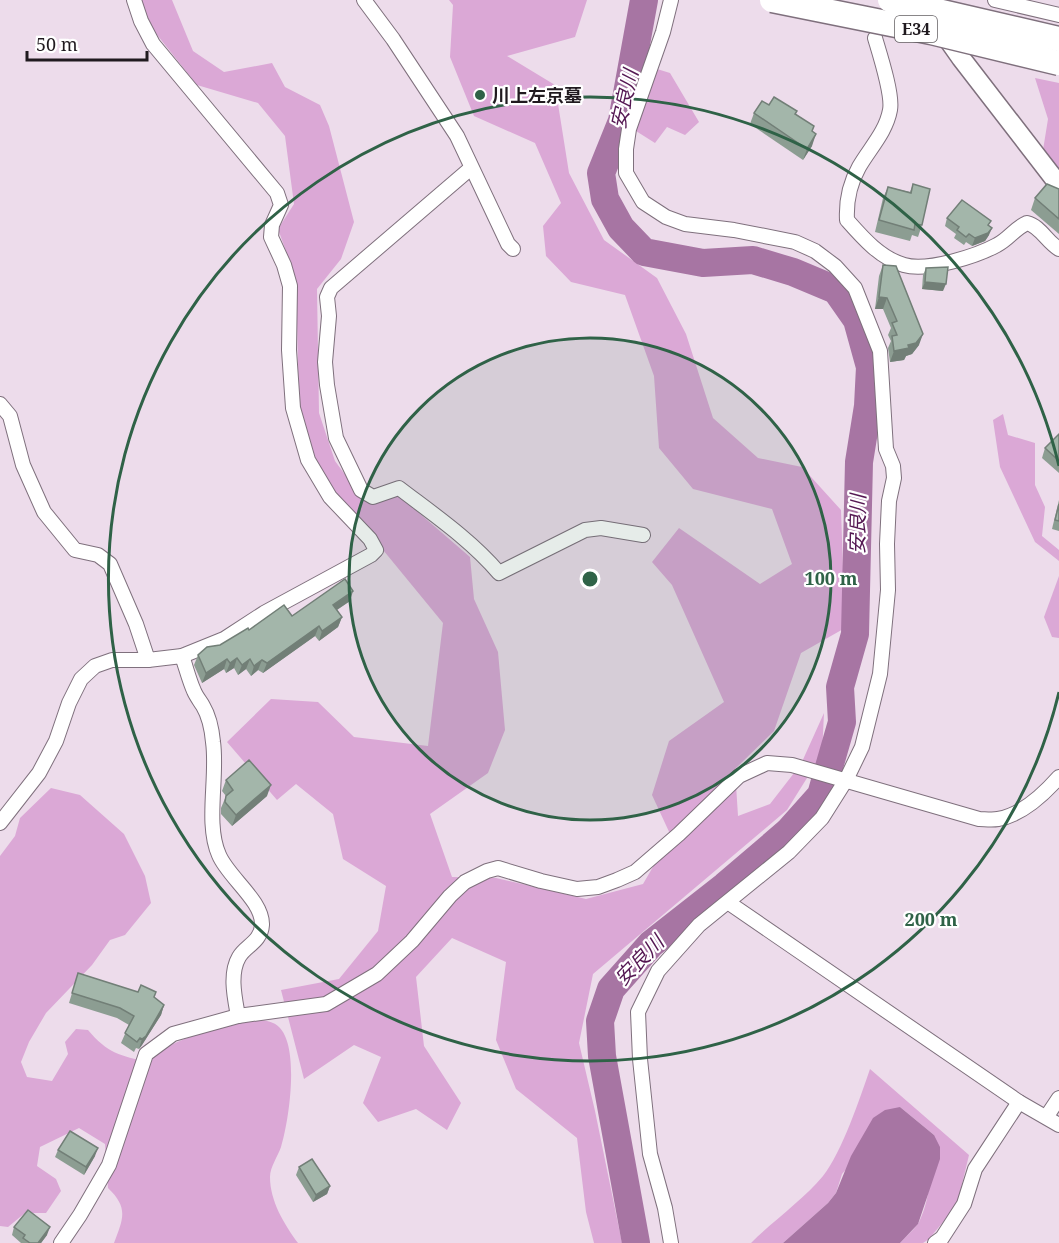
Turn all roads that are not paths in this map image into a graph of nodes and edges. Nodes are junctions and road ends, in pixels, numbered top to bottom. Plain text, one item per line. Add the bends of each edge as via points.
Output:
1 (135, 0) edge
2 (364, 0) edge
3 (671, 0) edge
4 (772, 0) edge
5 (890, 0) edge
6 (921, 0) edge
7 (995, 0) edge
8 (1059, 15) edge
9 (875, 38) dead end
10 (1059, 39) edge
11 (1059, 63) edge
12 (471, 168) junction
13 (1059, 185) edge
14 (513, 249) dead end
15 (1059, 249) edge
16 (0, 404) edge
17 (643, 535) dead end
18 (182, 656) junction
19 (148, 660) junction
20 (1059, 777) edge
21 (846, 780) junction
22 (0, 823) edge
23 (729, 903) junction
24 (238, 1016) junction
25 (1059, 1098) edge
26 (1019, 1101) junction
27 (1047, 1116) junction
28 (1059, 1125) edge
29 (61, 1243) edge
30 (671, 1243) edge
31 (935, 1243) edge

1 - 18 street via 153,44 277,193 281,205 271,237 290,286 293,408 308,460 330,496 376,550 224,639
2 - 12 street via 457,136
3 - 21 street via 629,129 626,172 633,187 643,202 685,224 753,233 795,242 815,251 855,288 880,351 886,449 894,478 889,501 888,590 880,674 862,747
4 - 11 highway, E34, bridge
5 - 10 highway, E34, bridge
6 - 13 street
7 - 8 street
9 - 15 street via 891,108 884,129 858,168 846,202 847,220 885,256 905,266 957,261 997,245 1027,223
12 - 14 street
12 - 17 street via 332,288 327,297 325,362 336,438 361,490 373,497 399,488 444,522 499,573 585,530 601,528
16 - 19 street via 10,416 23,465 44,512 75,550 98,555 110,564
18 - 19 street
18 - 24 street via 205,709 213,740 212,794 218,854 256,907 262,923 256,940 239,956 236,965 234,996
19 - 22 street via 112,660 95,666 81,679 57,741 39,773
20 - 21 street via 1039,798 998,819 979,819
21 - 23 street via 822,818
21 - 24 street via 792,765 767,763 739,776 635,872 598,887 577,889 498,868 487,871 465,882 412,941 377,974 356,987 326,1004
23 - 26 street
23 - 30 street via 670,956 638,1012 650,1154
24 - 29 street via 173,1034 146,1054 109,1165
25 - 27 street
26 - 27 street
26 - 31 street via 975,1169 964,1204
27 - 28 street

